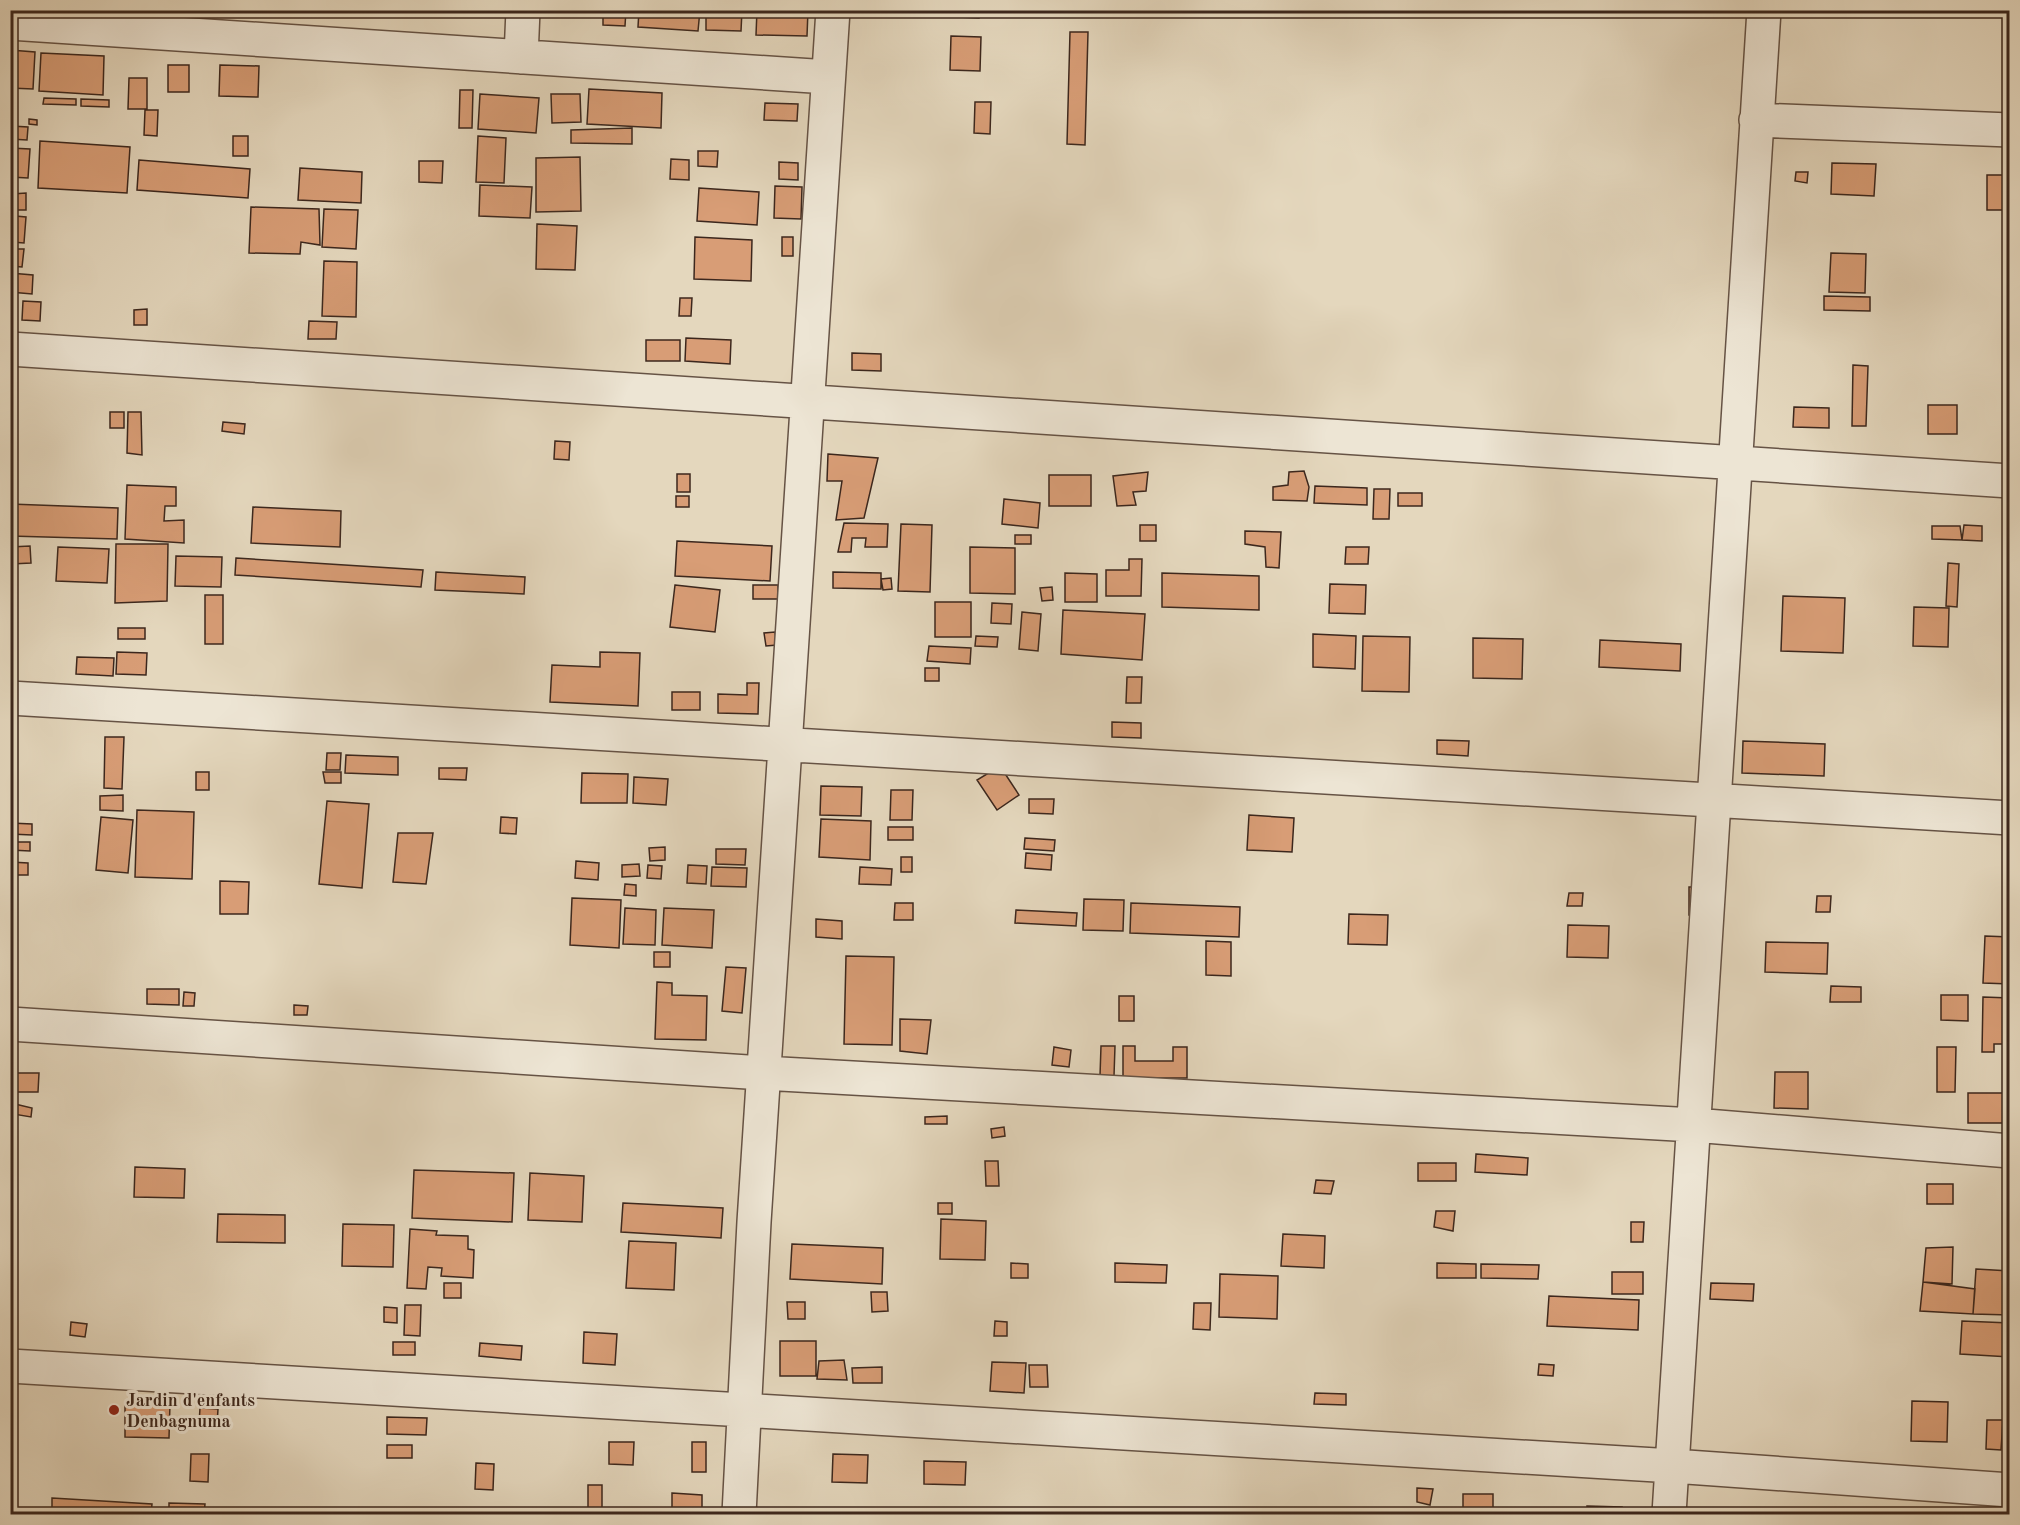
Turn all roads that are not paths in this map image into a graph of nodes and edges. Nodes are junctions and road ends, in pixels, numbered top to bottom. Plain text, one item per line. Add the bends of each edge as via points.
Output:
1 (523, 10) edge
2 (833, 10) edge
3 (1764, 10) edge
4 (10, 24) edge
5 (521, 57) junction
6 (828, 77) junction
7 (1756, 120) junction
8 (2010, 130) edge
9 (10, 349) edge
10 (806, 402) junction
11 (1734, 463) junction
12 (2010, 481) edge
13 (10, 698) edge
14 (784, 744) junction
15 (1715, 800) junction
16 (2010, 818) edge
17 (10, 1024) edge
18 (764, 1073) junction
19 (1694, 1125) junction
20 (2010, 1151) edge
21 (10, 1366) edge
22 (744, 1411) junction
23 (1673, 1467) junction
24 (2010, 1490) edge
25 (739, 1515) edge
26 (1669, 1515) edge

1 - 5 street
2 - 6 street
3 - 7 street
4 - 5 street
5 - 6 street
6 - 10 street
7 - 8 street
7 - 11 street
9 - 10 street
10 - 11 street
10 - 14 street
11 - 12 street
11 - 15 street
13 - 14 street
14 - 15 street
14 - 18 street
15 - 16 street
15 - 19 street
17 - 18 street
18 - 19 street
18 - 22 street
19 - 20 street
19 - 23 street
21 - 22 street
22 - 23 street
22 - 25 street
23 - 24 street
23 - 26 street

